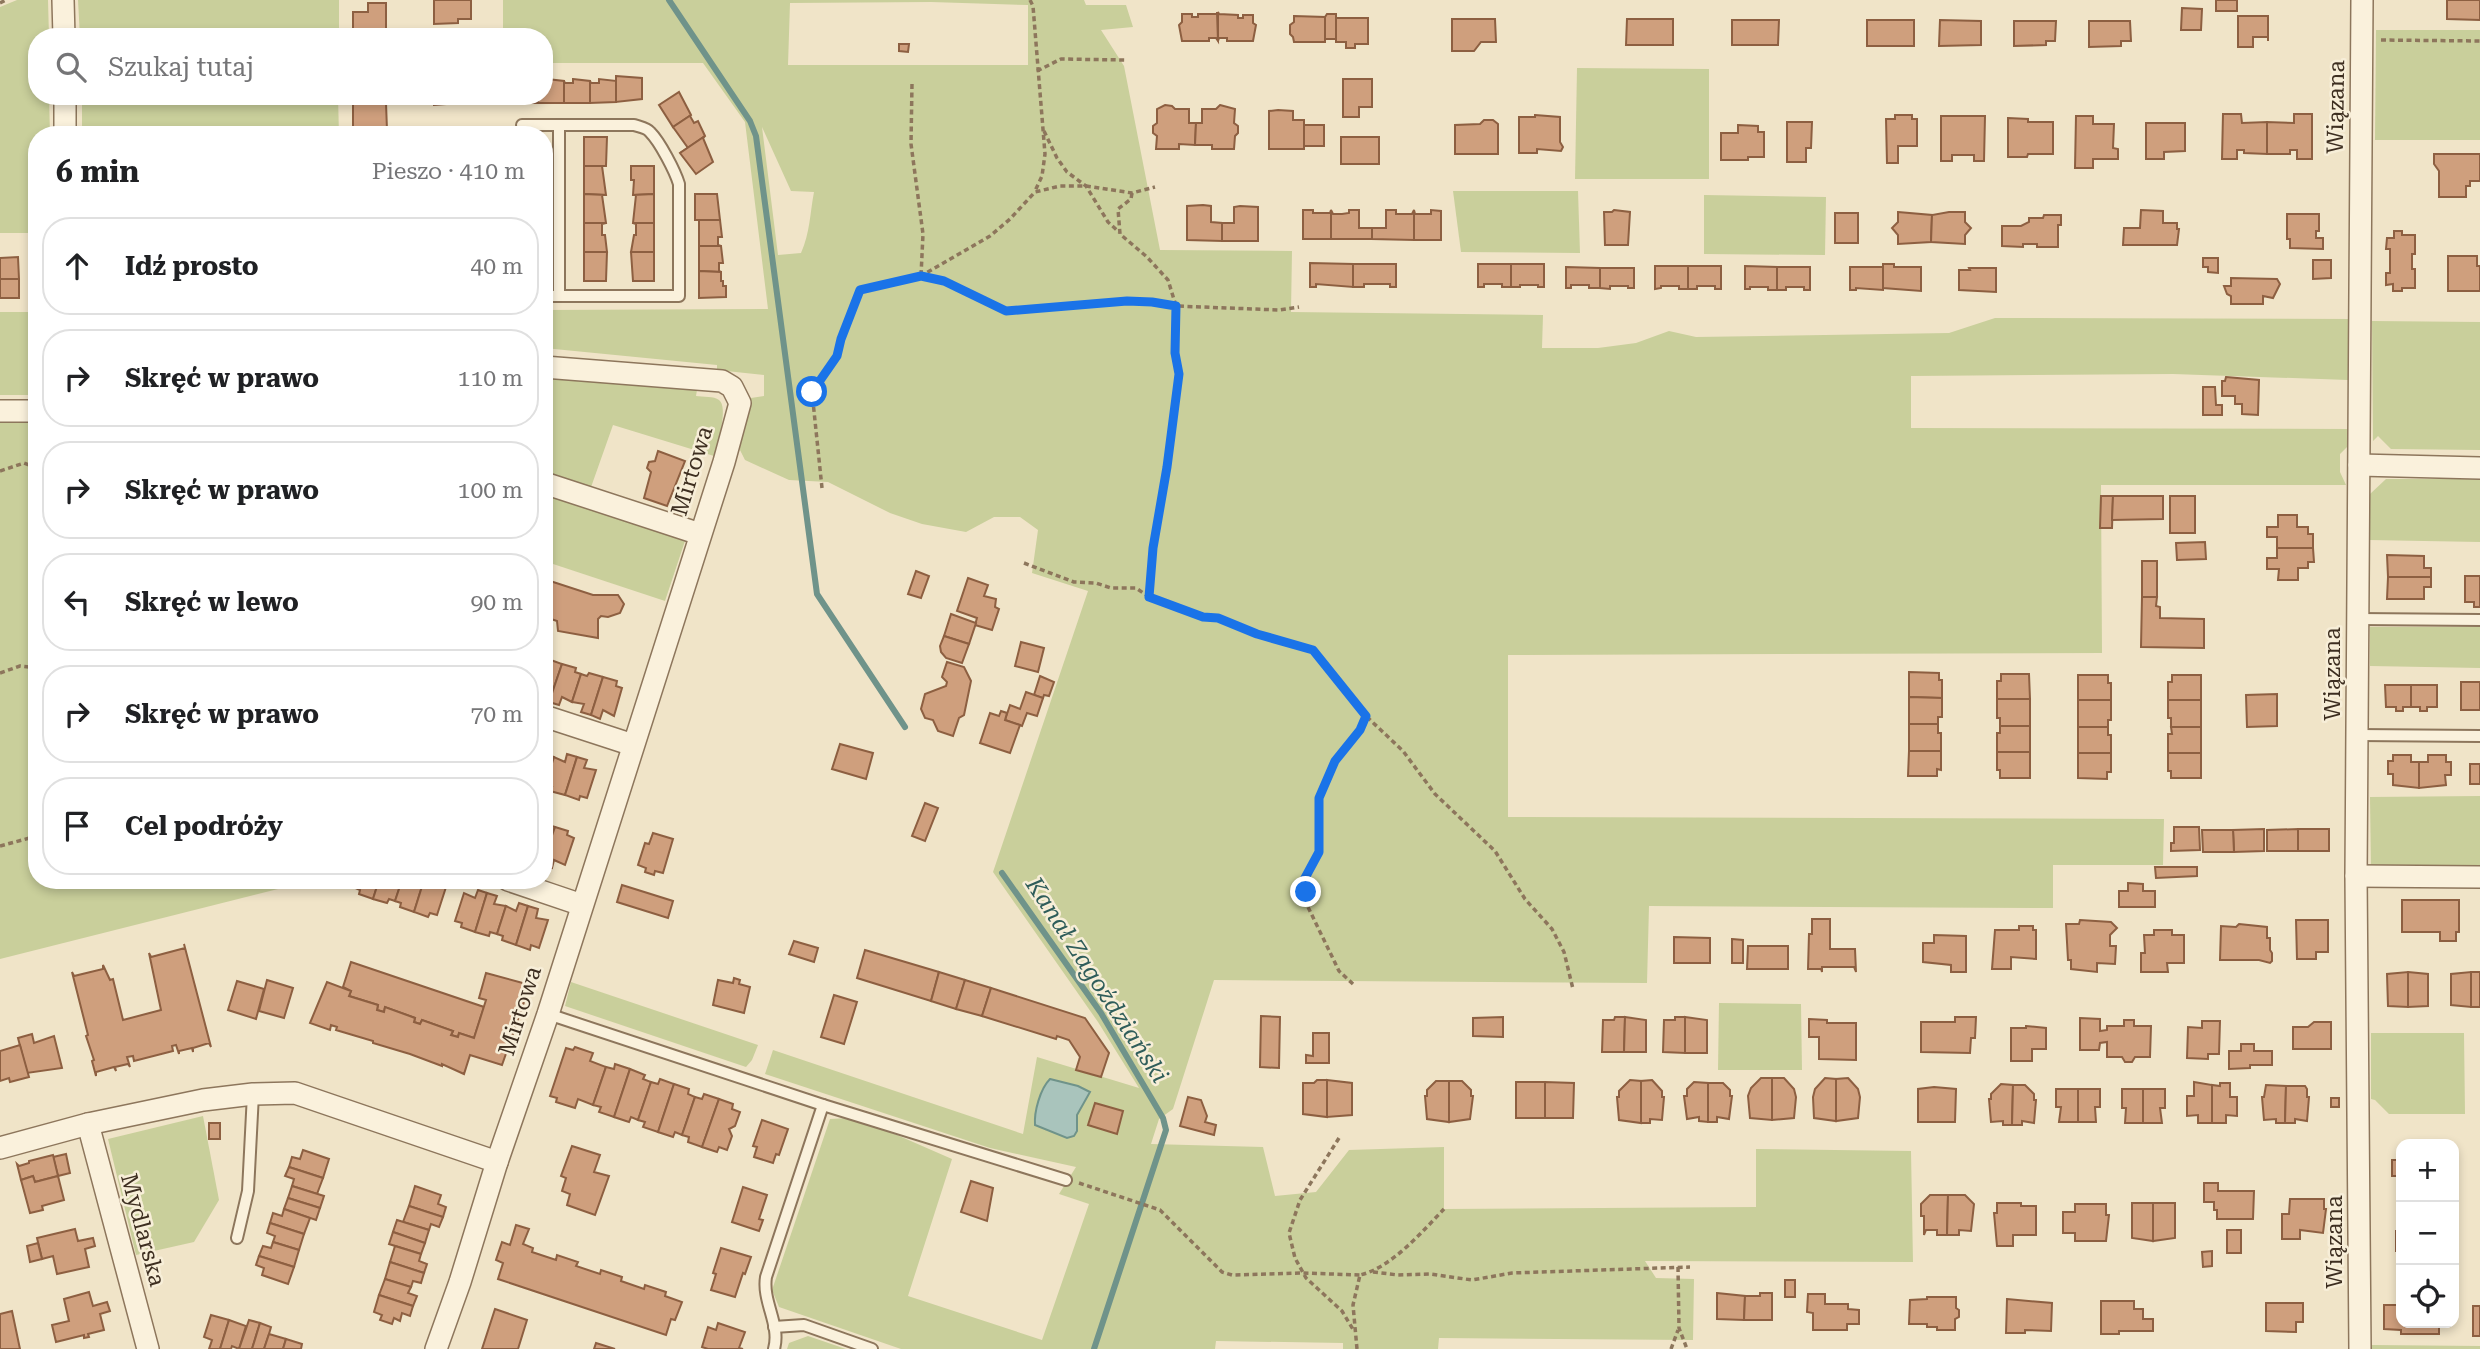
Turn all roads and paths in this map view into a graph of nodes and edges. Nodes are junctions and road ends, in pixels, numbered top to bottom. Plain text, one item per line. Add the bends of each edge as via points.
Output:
1 (6, 0) edge
2 (63, 0) edge
3 (1030, 0) edge
4 (2362, 0) edge
5 (0, 2) edge
6 (64, 28) edge
7 (2362, 40) junction
8 (2480, 41) edge
9 (1125, 60) dead end
10 (1037, 71) junction
11 (912, 84) dead end
12 (65, 105) edge
13 (522, 125) dead end
14 (559, 125) junction
15 (65, 126) edge
16 (1043, 128) junction
17 (1086, 186) junction
18 (1155, 187) dead end
19 (1035, 192) junction
20 (1132, 193) junction
21 (1121, 234) junction
22 (921, 276) junction
23 (553, 295) edge
24 (559, 295) junction
25 (1176, 306) junction
26 (1299, 307) dead end
27 (553, 368) edge
28 (0, 411) edge
29 (28, 411) edge
30 (28, 465) edge
31 (2359, 465) junction
32 (2480, 468) edge
33 (0, 471) edge
34 (553, 487) edge
35 (822, 488) dead end
36 (700, 534) junction
37 (1024, 563) dead end
38 (1149, 597) junction
39 (2358, 619) junction
40 (2480, 620) edge
41 (28, 667) edge
42 (0, 673) edge
43 (1366, 716) junction
44 (553, 719) edge
45 (2358, 735) junction
46 (2480, 736) edge
47 (633, 745) junction
48 (28, 838) edge
49 (0, 846) edge
50 (2356, 877) junction
51 (2480, 877) edge
52 (535, 889) edge
53 (582, 905) junction
54 (1353, 984) dead end
55 (1573, 989) dead end
56 (548, 1014) junction
57 (253, 1094) junction
58 (823, 1104) junction
59 (88, 1124) junction
60 (1339, 1138) dead end
61 (0, 1147) edge
62 (497, 1161) junction
63 (1066, 1180) joint
64 (1444, 1209) dead end
65 (237, 1238) dead end
66 (1678, 1267) junction
67 (1690, 1267) dead end
68 (1373, 1272) junction
69 (1303, 1273) junction
70 (1360, 1275) junction
71 (774, 1327) junction
72 (1679, 1328) junction
73 (1354, 1331) junction
74 (148, 1349) edge
75 (436, 1349) edge
76 (774, 1349) edge
77 (872, 1349) edge
78 (1357, 1349) edge
79 (1671, 1349) edge
80 (1687, 1349) edge
81 (2360, 1349) edge

1 - 5 path
2 - 6 street
3 - 10 path
4 - 7 street, Wiązana
7 - 8 path
7 - 31 street, Wiązana
9 - 10 path via 1061,59
10 - 16 path
11 - 22 path via 911,144 923,234
12 - 15 street
13 - 14 lane
14 - 24 lane
14 - 24 lane via 634,125 650,131 679,184 679,296
16 - 17 path via 1067,172
16 - 19 path via 1045,154
17 - 19 path
17 - 20 path
17 - 21 path
18 - 20 path
19 - 22 path via 990,236
20 - 21 path via 1118,209
21 - 25 path via 1168,280
22 - 25 path via 944,281 1006,311 1127,301
22 - 35 path via 860,290 837,356 812,392
23 - 24 lane
25 - 26 path
25 - 38 path via 1179,374
27 - 36 street, Mirtowa via 722,381 732,387 740,403
28 - 29 street
30 - 33 path
31 - 32 street
31 - 39 street, Wiązana
34 - 36 street
36 - 47 street, Mirtowa
37 - 38 path via 1074,582 1136,588
38 - 43 path via 1313,650
39 - 40 lane
39 - 45 street, Wiązana
41 - 42 path
43 - 54 path via 1335,761 1319,798 1319,852 1305,878 1308,907 1339,971
43 - 55 path via 1403,751 1435,794 1495,851 1525,899 1552,929 1564,952
44 - 47 street
45 - 46 lane
45 - 50 street, Wiązana
47 - 53 street, Mirtowa
48 - 49 path
50 - 51 street
50 - 81 street, Wiązana
52 - 53 street
53 - 56 street, Mirtowa
56 - 58 lane
56 - 62 street, Mirtowa
57 - 59 street
57 - 62 street via 295,1093
57 - 65 lane via 248,1191
58 - 63 lane
58 - 71 lane via 766,1277 766,1300
59 - 61 street
59 - 74 street, Mydlarska
60 - 69 path via 1300,1200 1289,1233
62 - 75 street
63 - 69 path via 1152,1205 1222,1272
64 - 68 path
66 - 67 path
66 - 68 path via 1512,1273 1472,1280
66 - 72 path
68 - 70 path
69 - 70 path
69 - 73 path via 1342,1311
70 - 73 path via 1353,1306
71 - 76 lane
71 - 77 lane via 804,1325
72 - 79 path
72 - 80 path
73 - 78 path

